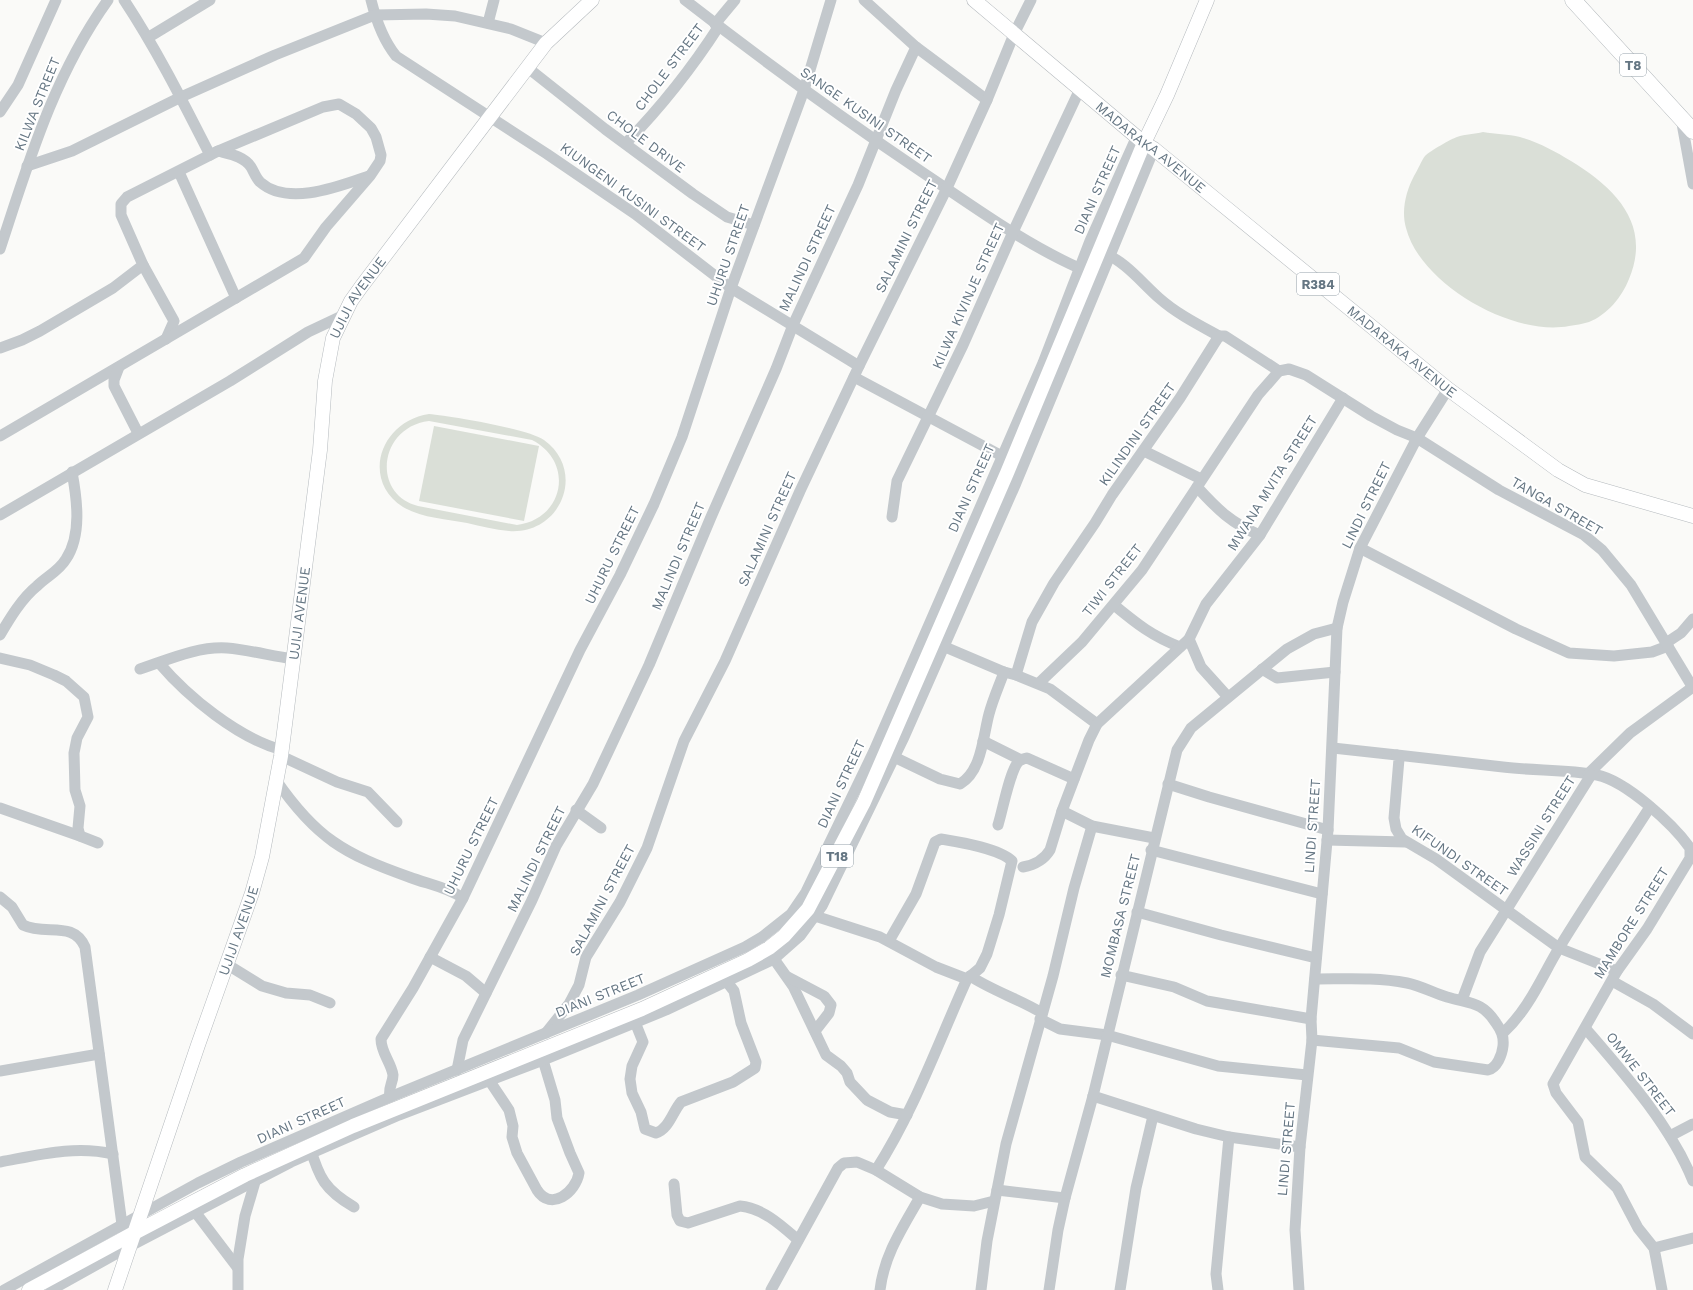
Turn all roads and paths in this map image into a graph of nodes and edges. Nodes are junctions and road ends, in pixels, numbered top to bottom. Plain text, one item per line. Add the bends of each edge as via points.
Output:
1 (56, 0) edge
2 (108, 0) edge
3 (124, 0) edge
4 (210, 0) edge
5 (371, 0) edge
6 (494, 0) edge
7 (592, 0) edge
8 (685, 0) edge
9 (735, 0) edge
10 (831, 0) edge
11 (864, 0) edge
12 (974, 0) edge
13 (1031, 0) edge
14 (1207, 0) edge
15 (1573, 0) edge
16 (375, 15) junction
17 (488, 23) junction
18 (717, 25) junction
19 (1014, 34) junction
20 (149, 37) junction
21 (546, 43) junction
22 (916, 47) junction
23 (528, 68) junction
24 (1080, 89) junction
25 (804, 90) junction
26 (181, 97) junction
27 (987, 100) junction
28 (0, 112) edge
29 (489, 117) junction
30 (1680, 117) junction
31 (1693, 131) edge
32 (876, 140) junction
33 (1145, 142) junction
34 (626, 143) junction
35 (214, 153) junction
36 (27, 166) junction
37 (179, 172) junction
38 (370, 176) junction
39 (1693, 184) edge
40 (947, 188) junction
41 (754, 226) junction
42 (1013, 232) junction
43 (0, 249) edge
44 (1104, 253) junction
45 (143, 265) junction
46 (1079, 268) junction
47 (731, 288) junction
48 (236, 298) junction
49 (344, 315) junction
50 (793, 325) junction
51 (1219, 336) junction
52 (166, 340) junction
53 (0, 348) edge
54 (859, 366) junction
55 (119, 367) junction
56 (1279, 371) junction
57 (854, 378) junction
58 (96, 381) junction
59 (114, 386) junction
60 (1448, 389) junction
61 (1343, 398) junction
62 (928, 418) junction
63 (138, 433) junction
64 (0, 436) edge
65 (1417, 438) junction
66 (1144, 451) junction
67 (1002, 456) junction
68 (72, 472) junction
69 (1199, 483) junction
70 (0, 515) edge
71 (1693, 516) edge
72 (892, 517) dead end
73 (1260, 535) junction
74 (1360, 548) junction
75 (1114, 605) junction
76 (1693, 619) edge
77 (1338, 628) junction
78 (0, 635) edge
79 (1189, 639) junction
80 (939, 644) junction
81 (1667, 644) junction
82 (1180, 647) junction
83 (0, 658) edge
84 (294, 659) junction
85 (159, 663) junction
86 (1262, 669) junction
87 (140, 670) dead end
88 (1004, 672) junction
89 (1335, 672) junction
90 (1016, 675) junction
91 (1039, 683) junction
92 (1693, 688) edge
93 (1228, 697) junction
94 (1097, 724) junction
95 (982, 741) junction
96 (1333, 748) junction
97 (282, 753) junction
98 (1397, 755) junction
99 (894, 757) junction
100 (1021, 760) junction
101 (1590, 774) junction
102 (276, 780) junction
103 (1074, 780) junction
104 (1168, 784) junction
105 (1650, 807) junction
106 (0, 808) edge
107 (576, 810) junction
108 (1062, 812) junction
109 (397, 822) dead end
110 (998, 825) dead end
111 (1092, 826) junction
112 (601, 828) dead end
113 (1328, 835) junction
114 (80, 836) junction
115 (1154, 838) junction
116 (1405, 842) junction
117 (98, 844) dead end
118 (1151, 850) junction
119 (1692, 851) edge
120 (1023, 867) dead end
121 (1322, 894) junction
122 (0, 897) edge
123 (463, 898) junction
124 (1507, 911) junction
125 (1137, 912) junction
126 (814, 913) junction
127 (889, 941) junction
128 (1559, 948) junction
129 (430, 957) junction
130 (1316, 958) junction
131 (774, 959) junction
132 (228, 964) junction
133 (1121, 975) junction
134 (1614, 976) junction
135 (788, 977) junction
136 (968, 978) junction
137 (1315, 979) junction
138 (727, 982) junction
139 (486, 993) junction
140 (1462, 1000) junction
141 (330, 1003) dead end
142 (1041, 1016) junction
143 (1311, 1019) junction
144 (635, 1022) junction
145 (1586, 1029) junction
146 (815, 1031) junction
147 (546, 1033) junction
148 (1503, 1033) junction
149 (1693, 1034) edge
150 (1108, 1035) junction
151 (1312, 1040) junction
152 (99, 1054) junction
153 (543, 1060) junction
154 (456, 1070) junction
155 (0, 1071) edge
156 (1307, 1075) junction
157 (489, 1080) junction
158 (1093, 1096) junction
159 (390, 1097) junction
160 (907, 1115) junction
161 (1152, 1116) junction
162 (1693, 1124) edge
163 (1670, 1136) junction
164 (1230, 1137) junction
165 (1300, 1147) junction
166 (311, 1149) junction
167 (113, 1154) junction
168 (0, 1162) edge
169 (876, 1170) junction
170 (1693, 1181) edge
171 (255, 1182) junction
172 (674, 1184) dead end
173 (996, 1195) junction
174 (920, 1197) junction
175 (1065, 1198) junction
176 (354, 1208) dead end
177 (196, 1213) junction
178 (140, 1216) junction
179 (128, 1236) junction
180 (1693, 1238) edge
181 (798, 1240) junction
182 (1654, 1248) junction
183 (237, 1267) junction
184 (776, 1287) edge
185 (47, 1288) edge
186 (4, 1290) edge
187 (29, 1290) edge
188 (116, 1290) edge
189 (238, 1290) edge
190 (880, 1290) edge
191 (982, 1290) edge
192 (1049, 1290) edge
193 (1120, 1290) edge
194 (1218, 1290) edge
195 (1299, 1290) edge
196 (1662, 1290) edge

1 - 28 street via 18,85
2 - 36 street, KILWA STREET via 73,54 40,129
3 - 20 street
4 - 20 street
5 - 16 street, KIUNGENI KUSINI STREET
6 - 17 street
7 - 21 main road, UJIJI AVENUE
8 - 18 street, SANGE KUSINI STREET
9 - 18 street, CHOLE STREET
10 - 25 street, UHURU STREET
11 - 22 street
12 - 19 main road, MADARAKA AVENUE / R384
13 - 19 street, SALAMINI STREET
14 - 33 main road, T18
15 - 30 highway, T8
16 - 17 street via 455,16
16 - 26 street via 275,55
16 - 29 street, KIUNGENI KUSINI STREET via 389,47 396,56
17 - 21 street
18 - 25 street, SANGE KUSINI STREET
18 - 34 street, CHOLE STREET via 700,56
19 - 24 main road, MADARAKA AVENUE / R384
19 - 27 street, SALAMINI STREET
20 - 26 street
21 - 23 main road, UJIJI AVENUE
22 - 27 street
22 - 32 street, MALINDI STREET
23 - 29 main road, UJIJI AVENUE
23 - 34 street, CHOLE DRIVE
24 - 33 main road, MADARAKA AVENUE / R384
24 - 42 street, KILWA KIVINJE STREET
25 - 32 street, SANGE KUSINI STREET
25 - 41 street, UHURU STREET
26 - 35 street
26 - 36 street via 72,152
27 - 40 street, SALAMINI STREET
29 - 47 street, KIUNGENI KUSINI STREET via 634,214
29 - 49 main road, UJIJI AVENUE via 361,287
30 - 31 highway, T8
30 - 39 street
32 - 40 street, SANGE KUSINI STREET
32 - 50 street, MALINDI STREET
33 - 44 main road, T18
33 - 46 street, DIANI STREET
33 - 60 main road, MADARAKA AVENUE / R384
34 - 41 street, CHOLE DRIVE via 727,217
35 - 37 street
35 - 38 street via 244,160 265,185 297,194 341,186
35 - 38 street via 323,107 339,104 366,121 376,137 381,155
36 - 43 street, KILWA STREET
37 - 45 street via 127,197 121,204 121,215
37 - 48 street
38 - 48 street via 326,227 304,258
40 - 42 street, SANGE KUSINI STREET
40 - 54 street, SALAMINI STREET
41 - 47 street, UHURU STREET
42 - 46 street, SANGE KUSINI STREET via 1047,253
42 - 62 street, KILWA KIVINJE STREET
44 - 51 street via 1128,267 1171,307
44 - 80 main road, T18 via 1007,473
45 - 52 street via 174,321
45 - 53 street via 113,288 22,340
46 - 67 street, DIANI STREET via 1043,363
47 - 50 street, KIUNGENI KUSINI STREET
47 - 123 street, UHURU STREET via 682,437 654,504 580,650
48 - 52 street
49 - 63 street via 308,332 230,381
49 - 84 main road, UJIJI AVENUE via 334,338 325,381 320,450
50 - 54 street, KIUNGENI KUSINI STREET
50 - 107 street, MALINDI STREET via 648,665 593,784
51 - 56 street via 1233,340
51 - 66 street, KILINDINI STREET
52 - 55 street
54 - 57 street, SALAMINI STREET
55 - 58 street
55 - 59 street
56 - 61 street via 1296,370
56 - 69 street, TIWI STREET via 1258,395
57 - 62 street
57 - 147 street, SALAMINI STREET via 800,491 725,661 684,741 647,848 620,902 586,957 579,985 571,1000
58 - 59 street
58 - 64 street
59 - 63 street
60 - 65 street, LINDI STREET
60 - 71 main road, MADARAKA AVENUE / R384 via 1558,470 1585,484
61 - 65 street via 1397,430
61 - 73 street, MWANA MVITA STREET
62 - 67 street
62 - 72 street, KILWA KIVINJE STREET via 897,481
63 - 68 street
65 - 74 street, LINDI STREET
65 - 81 street, TANGA STREET via 1499,490 1592,540 1620,570
66 - 69 street
66 - 90 street, KILINDINI STREET via 1112,495 1042,604 1026,638
67 - 147 street, DIANI STREET via 874,751 806,892 791,914 745,947
68 - 70 street
68 - 78 street via 76,525 71,549 58,569 36,586 23,601
69 - 73 street via 1210,501 1237,525
69 - 75 street, TIWI STREET via 1142,570
73 - 79 street, MWANA MVITA STREET via 1206,604
74 - 77 street, LINDI STREET
74 - 81 street via 1516,629 1569,653 1614,656 1652,652
75 - 82 street via 1147,632
75 - 91 street, TIWI STREET via 1082,642
76 - 81 street
77 - 86 street, MOMBASA STREET via 1302,640
77 - 89 street, LINDI STREET
79 - 82 street, MWANA MVITA STREET
79 - 93 street via 1200,667
80 - 88 street
80 - 99 street
80 - 126 main road, T18
81 - 92 street, TANGA STREET
82 - 94 street, MWANA MVITA STREET
83 - 114 street via 30,665 54,675 84,696 88,717 77,738 74,753 75,790 80,806
84 - 85 street via 226,648 188,653
84 - 97 main road, UJIJI AVENUE
85 - 87 street
85 - 97 street via 175,682 209,710
86 - 89 street via 1277,678
86 - 93 street, MOMBASA STREET
88 - 90 street
88 - 95 street
89 - 96 street, LINDI STREET
90 - 91 street
91 - 94 street
92 - 101 street, WASSINI STREET via 1630,733
93 - 104 street, MOMBASA STREET via 1191,728 1177,750
94 - 103 street, MWANA MVITA STREET
95 - 99 street via 974,769 968,780 960,784 940,779
95 - 100 street
96 - 98 street
96 - 113 street, LINDI STREET
97 - 102 main road, UJIJI AVENUE
97 - 109 street via 337,782 368,792
98 - 101 street, MAMBORE STREET
98 - 116 street, KIFUNDI STREET via 1399,759 1394,818 1396,829
99 - 126 street
100 - 103 street via 1027,758
100 - 110 street via 1009,785
101 - 105 street, MAMBORE STREET via 1606,778
101 - 124 street, WASSINI STREET
102 - 123 street via 306,820 344,850 409,877 452,891
102 - 132 main road, UJIJI AVENUE via 262,857
103 - 108 street, MWANA MVITA STREET
104 - 113 street
104 - 115 street, MOMBASA STREET
105 - 119 street, MAMBORE STREET via 1670,825
105 - 128 street
106 - 114 street
107 - 112 street
107 - 139 street, MALINDI STREET via 556,846
108 - 111 street
108 - 120 street, MWANA MVITA STREET via 1053,845 1047,855 1033,865
111 - 115 street
111 - 142 street
113 - 116 street
113 - 121 street, LINDI STREET
114 - 117 street
115 - 118 street, MOMBASA STREET
116 - 124 street, KIFUNDI STREET via 1436,859
118 - 121 street
118 - 125 street, MOMBASA STREET
119 - 134 street, MAMBORE STREET via 1647,929
121 - 130 street, LINDI STREET
122 - 152 street via 12,907 22,925 39,930 72,931 82,941 86,954
123 - 129 street, UHURU STREET
124 - 128 street, KIFUNDI STREET
124 - 140 street, WASSINI STREET via 1480,952
125 - 130 street via 1221,936
125 - 133 street, MOMBASA STREET
126 - 127 street
126 - 131 street via 800,936
126 - 166 main road, T18 via 769,948 748,960 642,1009 353,1126
127 - 136 street via 936,967
127 - 136 street via 916,894 935,842 941,839 948,840 1008,857 1012,861 1010,873 984,962
128 - 134 street, KIFUNDI STREET
128 - 148 street via 1525,1009
129 - 139 street via 466,976
129 - 159 street, UHURU STREET via 414,988 382,1038 381,1047 392,1074 388,1089
130 - 137 street, LINDI STREET
131 - 135 street
131 - 138 street
132 - 141 street via 262,986 286,993 310,995
132 - 178 main road, UJIJI AVENUE
133 - 143 street via 1174,987 1207,1001
133 - 150 street, MOMBASA STREET
134 - 145 street, MAMBORE STREET
134 - 149 street, KIFUNDI STREET
135 - 146 street
135 - 146 street via 824,996 831,1005 829,1013
136 - 142 street via 1026,1003
136 - 160 street
137 - 140 street via 1368,979 1408,983
137 - 143 street, LINDI STREET
138 - 144 street
138 - 144 street via 735,995 741,1023 756,1062 755,1068 733,1082 682,1102 666,1126 656,1133 645,1129 641,1112 632,1093 631,1072 643,1042
139 - 154 street, MALINDI STREET via 463,1040
140 - 148 street via 1486,1009
142 - 150 street via 1060,1029
142 - 173 street via 1006,1144
143 - 151 street, LINDI STREET
144 - 153 street
145 - 163 street, OMWE STREET via 1610,1056
145 - 182 street, MAMBORE STREET via 1553,1086 1578,1122 1585,1157 1617,1188 1638,1228
146 - 160 street via 826,1055 841,1066 850,1082 867,1100 890,1112
147 - 154 street, DIANI STREET
148 - 151 street via 1503,1046 1498,1061 1488,1070 1434,1062 1399,1048
150 - 156 street via 1218,1066
150 - 158 street, MOMBASA STREET
151 - 156 street, LINDI STREET
152 - 155 street
152 - 167 street
153 - 157 street
153 - 157 street via 555,1100 557,1118 579,1173 577,1181 558,1199 547,1200 540,1196 517,1153 509,1110
154 - 159 street, DIANI STREET
156 - 165 street, LINDI STREET
157 - 166 street
158 - 161 street
158 - 175 street, MOMBASA STREET
159 - 178 street, DIANI STREET via 241,1162
160 - 169 street via 892,1146
161 - 164 street
161 - 193 street via 1136,1188
162 - 163 street
163 - 170 street, OMWE STREET
164 - 165 street
164 - 194 street via 1216,1274
165 - 195 street, LINDI STREET via 1294,1230
166 - 171 street
166 - 176 street via 328,1189
166 - 179 main road, T18 via 246,1175
167 - 168 street via 98,1150 76,1150
167 - 179 street
169 - 174 street
169 - 181 street via 852,1161 838,1168
171 - 177 street
171 - 183 street via 245,1216
172 - 181 street via 677,1215 680,1221 688,1222 746,1206 773,1219
173 - 174 street via 974,1206 942,1204
173 - 175 street
173 - 191 street via 987,1241
174 - 190 street via 889,1254
175 - 192 street, MOMBASA STREET
177 - 179 street
177 - 183 street
178 - 179 main road, UJIJI AVENUE
179 - 185 main road, T18
179 - 186 street
179 - 188 main road, UJIJI AVENUE
180 - 182 street
181 - 184 street
182 - 196 street, MAMBORE STREET
183 - 189 street
185 - 187 main road, T18

